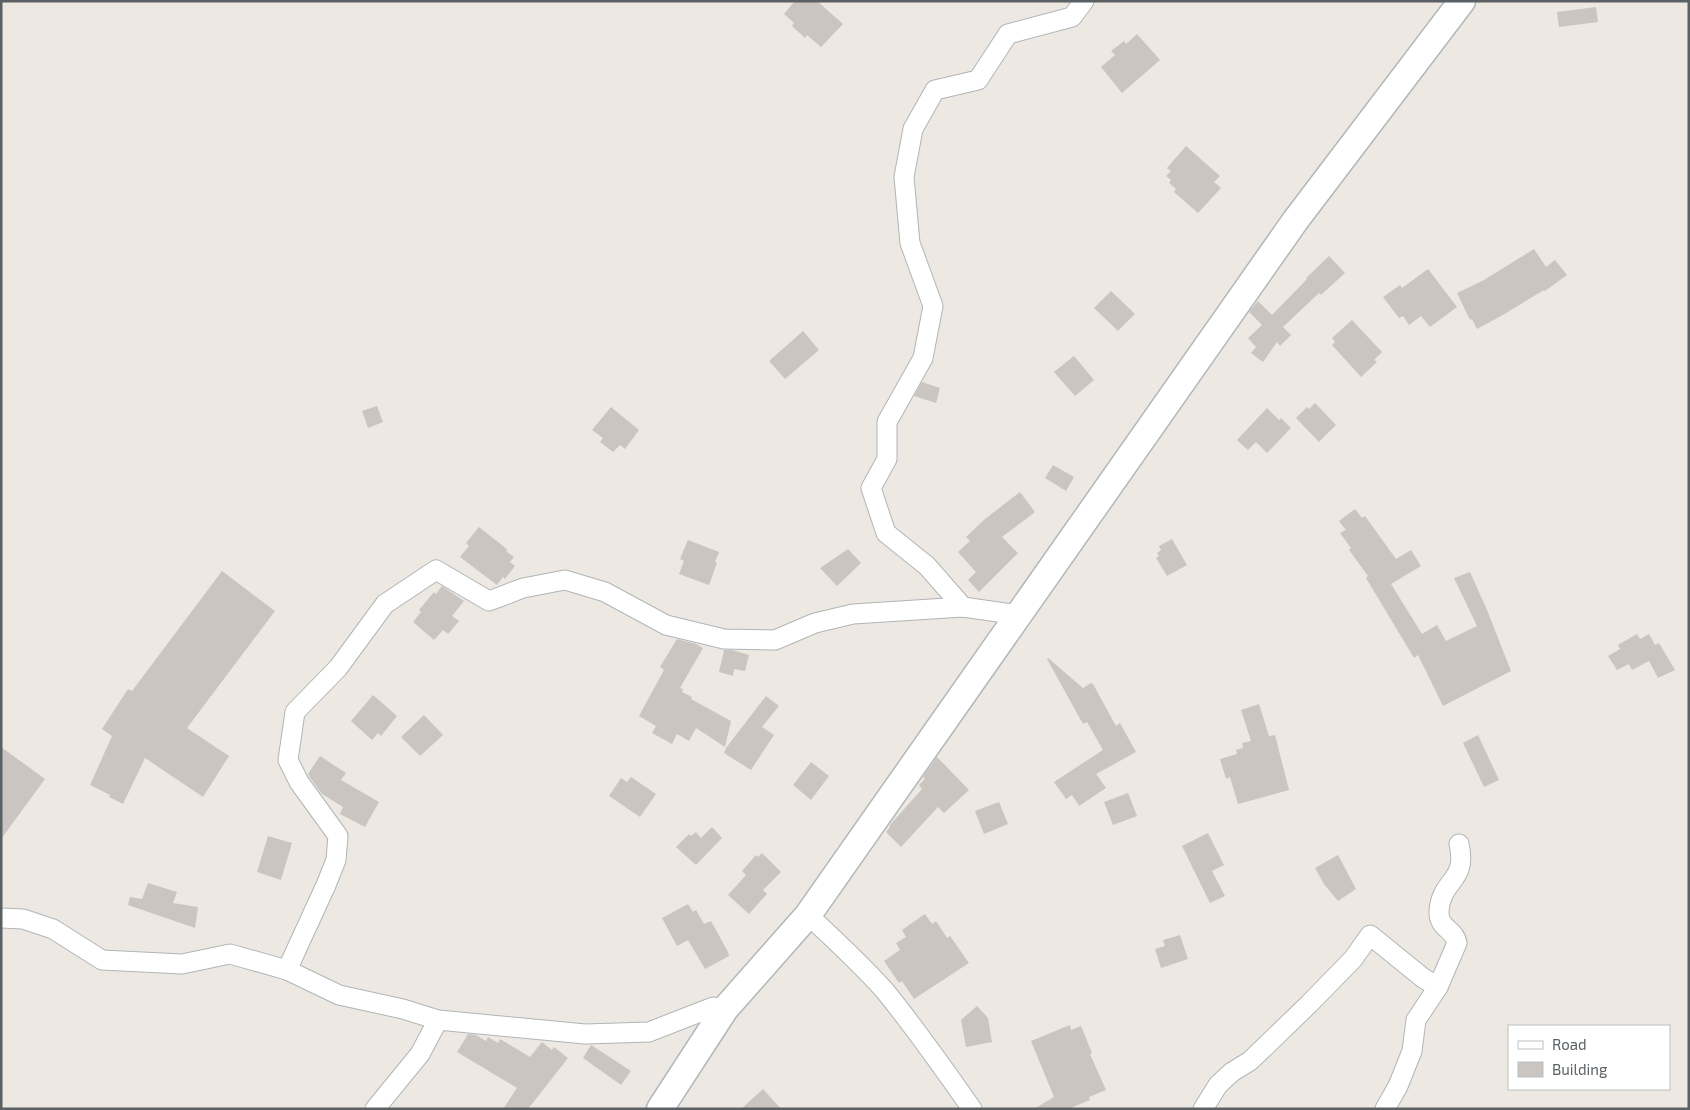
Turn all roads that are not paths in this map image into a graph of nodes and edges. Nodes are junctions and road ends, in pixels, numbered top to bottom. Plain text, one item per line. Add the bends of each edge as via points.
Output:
1 (1084, 1) edge
2 (1462, 1) edge
3 (963, 607) junction
4 (1019, 615) junction
5 (1459, 844) dead end
6 (808, 915) junction
7 (1, 918) edge
8 (287, 970) junction
9 (1438, 987) junction
10 (725, 1009) junction
11 (438, 1020) junction
12 (375, 1109) edge
13 (660, 1109) edge
14 (972, 1109) edge
15 (1203, 1109) edge
16 (1385, 1109) edge

1 - 3 street via 1072,17 1008,34 978,80 935,90 913,129 904,177 910,243 933,306 923,358 887,422 887,459 871,488 886,533 927,566
2 - 4 street via 1295,221
3 - 4 street
3 - 8 street via 853,614 815,622 775,640 724,639 666,625 605,592 565,580 523,588 489,601 436,570 385,604 338,668 295,712 288,760 298,782 338,836 336,860
4 - 6 street
5 - 9 street via 1460,869 1444,890 1439,910 1441,923 1454,934 1457,943
6 - 10 street
6 - 14 street via 884,990
7 - 8 street via 23,919 53,929 102,960 182,964 230,954
8 - 11 street via 339,995
9 - 15 street via 1370,936 1353,959 1309,1004 1250,1061 1218,1085
9 - 16 street via 1416,1020 1412,1050
10 - 11 street via 713,1007 649,1032 586,1034
10 - 13 street
11 - 12 street via 420,1054

